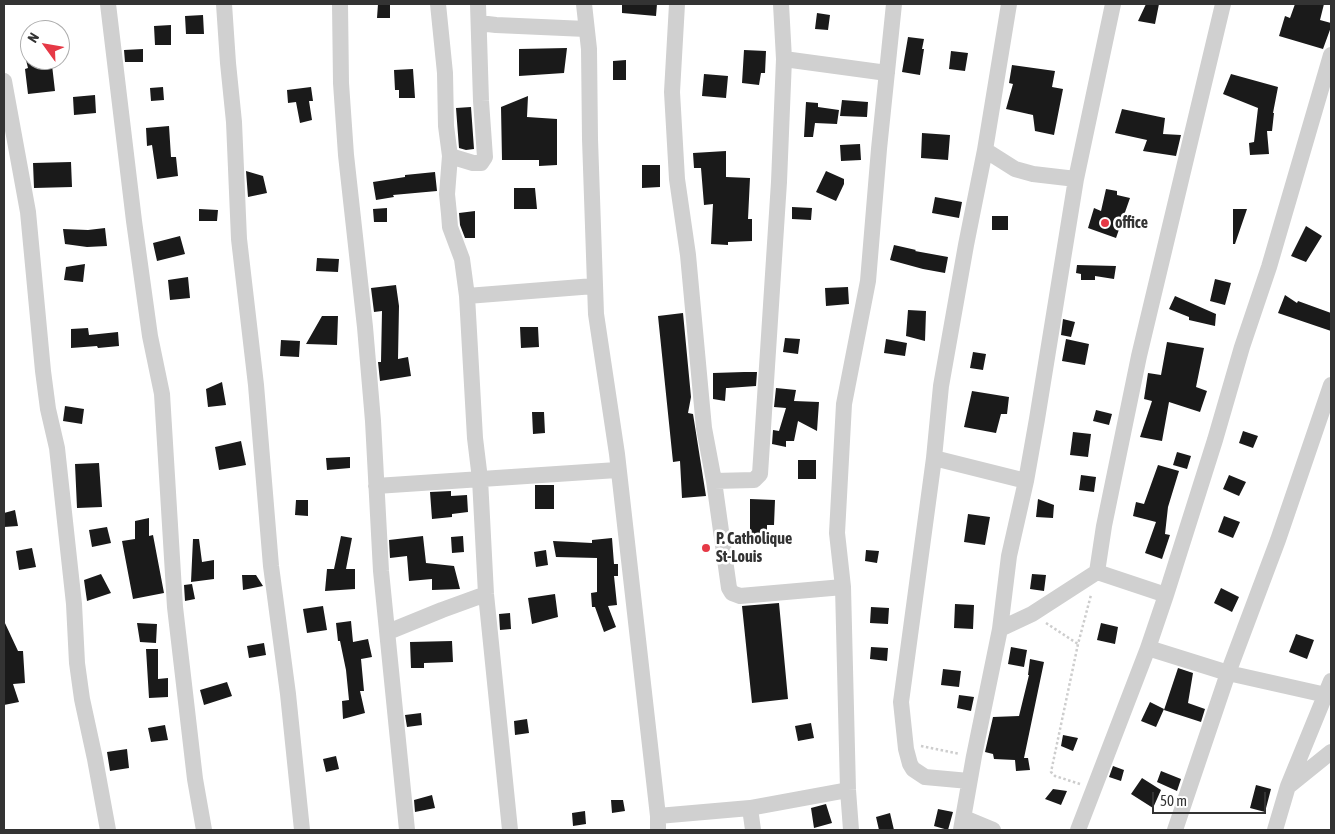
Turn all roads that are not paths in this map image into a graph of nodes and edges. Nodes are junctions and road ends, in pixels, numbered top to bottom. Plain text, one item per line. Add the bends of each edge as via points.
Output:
1 (108, 4) edge
2 (224, 4) edge
3 (340, 4) edge
4 (438, 4) edge
5 (478, 4) edge
6 (584, 4) edge
7 (677, 4) edge
8 (781, 4) edge
9 (894, 4) edge
10 (1010, 4) edge
11 (1113, 4) edge
12 (1223, 4) edge
13 (479, 23) junction
14 (586, 29) junction
15 (1331, 55) edge
16 (784, 59) junction
17 (887, 73) junction
18 (4, 81) edge
19 (985, 150) junction
20 (450, 156) junction
21 (1076, 179) junction
22 (594, 286) junction
23 (467, 296) junction
24 (1331, 384) edge
25 (934, 458) junction
26 (617, 470) junction
27 (480, 479) junction
28 (714, 481) junction
29 (1026, 481) junction
30 (376, 486) junction
31 (1097, 572) junction
32 (843, 586) junction
33 (486, 594) junction
34 (1166, 595) junction
35 (1000, 629) junction
36 (388, 632) junction
37 (1148, 648) junction
38 (1228, 673) junction
39 (1328, 688) edge
40 (1331, 752) edge
41 (969, 781) junction
42 (1288, 786) junction
43 (848, 790) junction
44 (750, 808) junction
45 (658, 823) edge
46 (962, 824) edge
47 (108, 830) edge
48 (204, 830) edge
49 (302, 830) edge
50 (407, 830) edge
51 (510, 830) edge
52 (753, 830) edge
53 (851, 830) edge
54 (993, 830) edge
55 (1078, 830) edge
56 (1175, 830) edge
57 (1275, 830) edge

1 - 48 street via 134,221 150,336 162,394 174,607
2 - 49 street via 239,239 256,385 271,566
3 - 30 street via 346,155 365,326
4 - 20 street
5 - 13 street
6 - 14 street
7 - 28 street via 672,92 677,179 688,255 704,428
8 - 16 street
9 - 17 street
10 - 19 street
11 - 21 street
12 - 31 street via 1139,356
13 - 14 street
13 - 20 street via 485,156 481,163 473,163
14 - 22 street
15 - 34 street via 1269,267
16 - 17 street
16 - 28 street via 760,474 754,480
17 - 32 street via 868,281 844,404 837,533
18 - 47 street via 28,212 43,371 58,458 74,604 77,663
19 - 21 street via 1015,169
19 - 25 street via 941,386
20 - 23 street via 447,194 450,227 462,259
21 - 29 street
22 - 23 street
22 - 26 street
23 - 27 street
24 - 38 street
25 - 29 street
25 - 41 street via 901,702 902,724 910,764 917,773 925,777
26 - 27 street
26 - 45 street
27 - 30 street
27 - 33 street
28 - 32 street via 732,593 740,596
29 - 35 street via 1009,556
30 - 36 street
31 - 34 street
31 - 35 street via 1032,614
32 - 43 street
33 - 36 street
33 - 51 street
34 - 37 street
35 - 41 street
36 - 50 street
37 - 38 street
37 - 55 street
38 - 39 street
38 - 56 street
39 - 42 street
40 - 42 street
41 - 46 street
42 - 57 street
43 - 44 street
43 - 53 street
44 - 45 street
44 - 52 street
46 - 54 street

